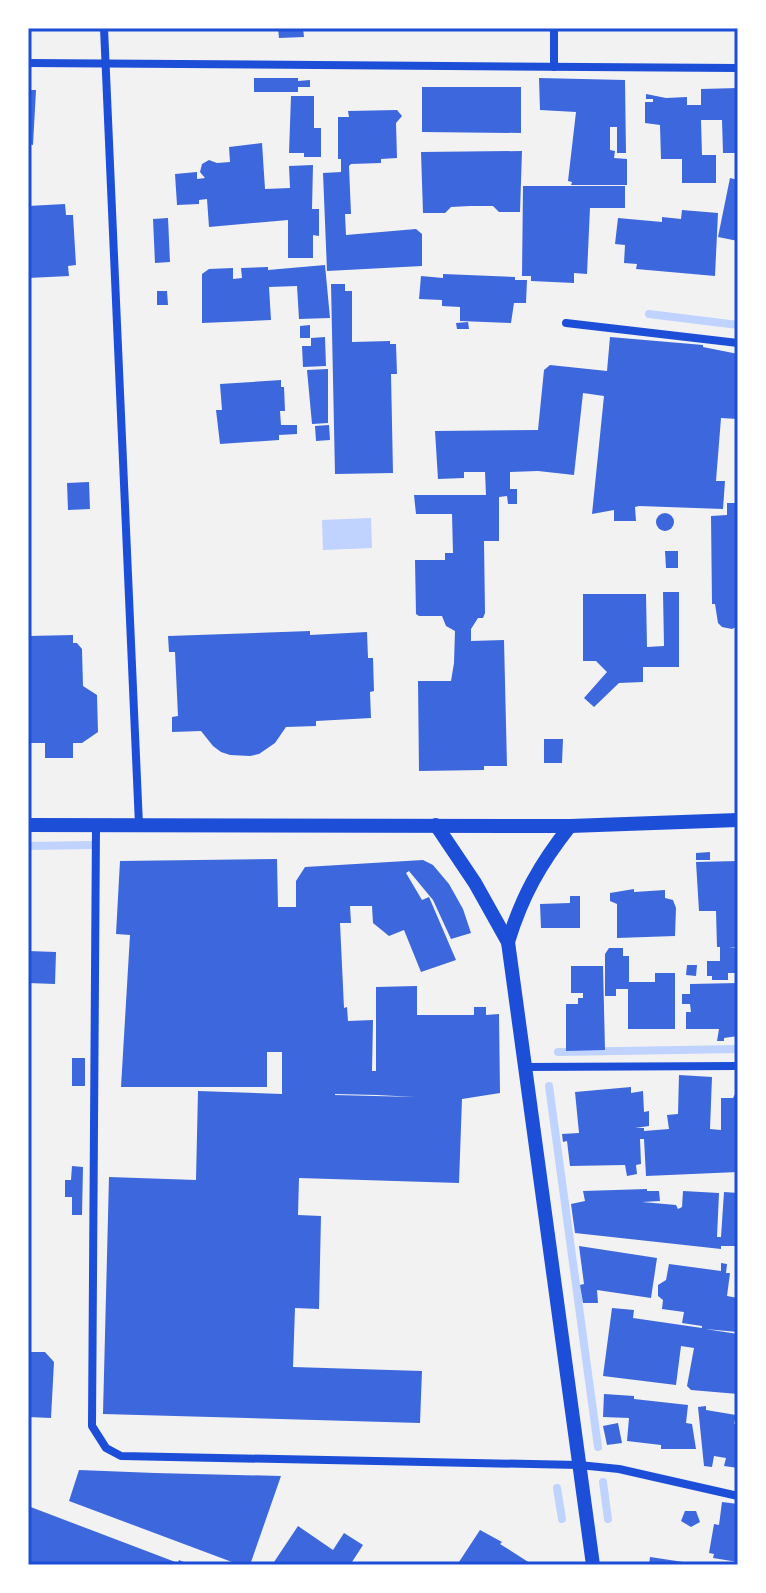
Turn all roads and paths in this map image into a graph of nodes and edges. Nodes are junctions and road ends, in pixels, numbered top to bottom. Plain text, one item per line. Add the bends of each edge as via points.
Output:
1 (104, 28) edge
2 (554, 28) edge
3 (28, 63) edge
4 (106, 66) junction
5 (554, 67) junction
6 (738, 68) edge
7 (566, 323) dead end
8 (738, 343) edge
9 (738, 820) edge
10 (28, 825) edge
11 (96, 825) junction
12 (139, 825) junction
13 (436, 825) junction
14 (570, 826) junction
15 (508, 942) junction
16 (738, 1066) edge
17 (525, 1067) junction
18 (579, 1465) junction
19 (738, 1496) edge
20 (593, 1565) edge

1 - 4 street
2 - 5 street
3 - 4 street
4 - 5 street
4 - 12 street
5 - 6 street
7 - 8 street
9 - 14 street
10 - 11 street
11 - 12 street
11 - 18 street via 92,1426 106,1448 121,1456
12 - 13 street
13 - 14 street
13 - 15 street
14 - 15 street via 520,903
15 - 17 street
16 - 17 street
17 - 18 street
18 - 19 street
18 - 20 street

